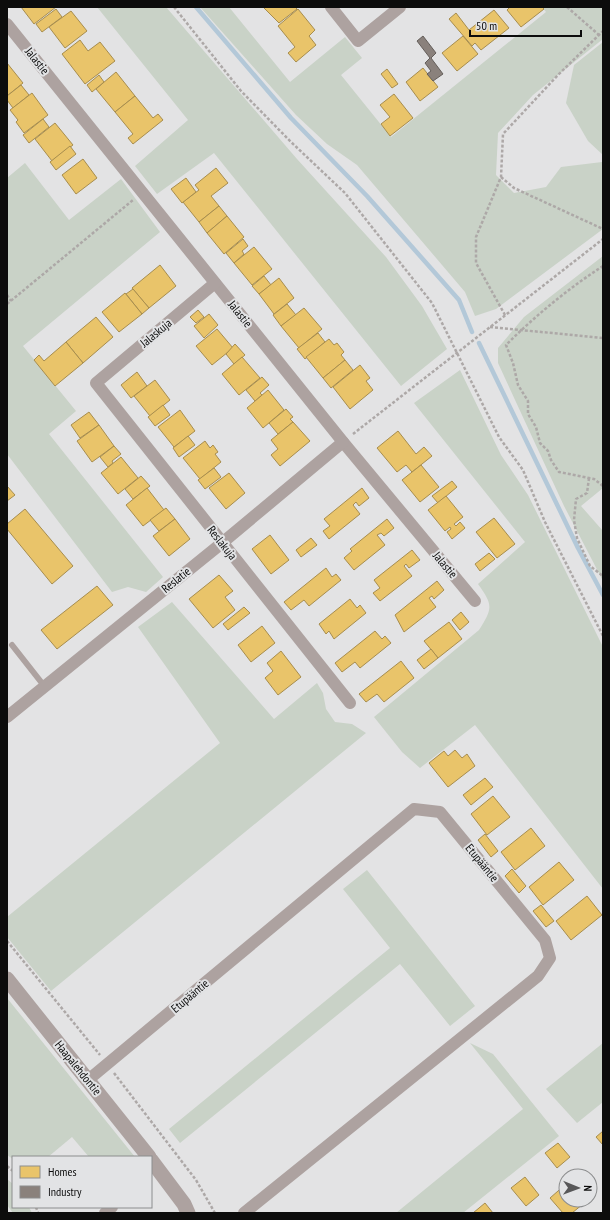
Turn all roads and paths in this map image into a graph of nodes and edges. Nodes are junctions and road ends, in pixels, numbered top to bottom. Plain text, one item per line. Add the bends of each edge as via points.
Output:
1 (174, 7) edge
2 (331, 7) edge
3 (400, 7) edge
4 (567, 7) edge
5 (7, 24) edge
6 (603, 32) edge
7 (598, 35) junction
8 (502, 176) junction
9 (142, 192) junction
10 (603, 230) edge
11 (603, 239) edge
12 (603, 266) edge
13 (215, 283) junction
14 (7, 295) edge
15 (11, 301) junction
16 (7, 304) edge
17 (505, 315) junction
18 (490, 326) junction
19 (520, 331) junction
20 (603, 338) edge
21 (456, 352) junction
22 (96, 383) joint
23 (343, 442) junction
24 (589, 478) junction
25 (603, 486) edge
26 (222, 543) junction
27 (603, 576) edge
28 (475, 601) dead end
29 (603, 636) edge
30 (12, 645) dead end
31 (45, 686) junction
32 (350, 703) dead end
33 (7, 717) edge
34 (7, 979) edge
35 (88, 1080) junction
36 (148, 1156) edge
37 (154, 1168) edge
38 (188, 1213) edge
39 (244, 1213) edge

1 - 21 path via 241,91 345,193 394,252 432,303
2 - 3 street via 358,41
4 - 7 path
5 - 9 street, Jalastie
6 - 7 path
7 - 8 path via 503,134
8 - 10 path via 514,188
8 - 17 path via 476,237 476,263
9 - 13 street, Jalastie
9 - 15 path
11 - 17 path
12 - 19 path via 588,275
13 - 22 street, Jalaskuja
13 - 23 street, Jalastie
14 - 15 path
15 - 16 path
17 - 18 path
18 - 19 path
18 - 21 path
19 - 20 path
19 - 24 path via 506,345 518,385 528,401 528,414 536,427 540,443 548,451 559,472
21 - 23 path
21 - 29 path via 499,437 523,470 545,522
22 - 26 street, Reslakuja
23 - 26 street, Reslatie
23 - 28 street, Jalastie
24 - 25 path
24 - 27 path via 587,493 576,499 574,520 577,538 590,566
26 - 31 street, Reslatie
26 - 32 street, Reslakuja
30 - 31 lane
31 - 33 street, Reslatie
34 - 35 street, Haapalehdontie
35 - 36 street, Haapalehdontie
35 - 39 street, Etupääntie via 414,809 440,812 545,940 550,958 538,976
37 - 38 street via 184,1204

